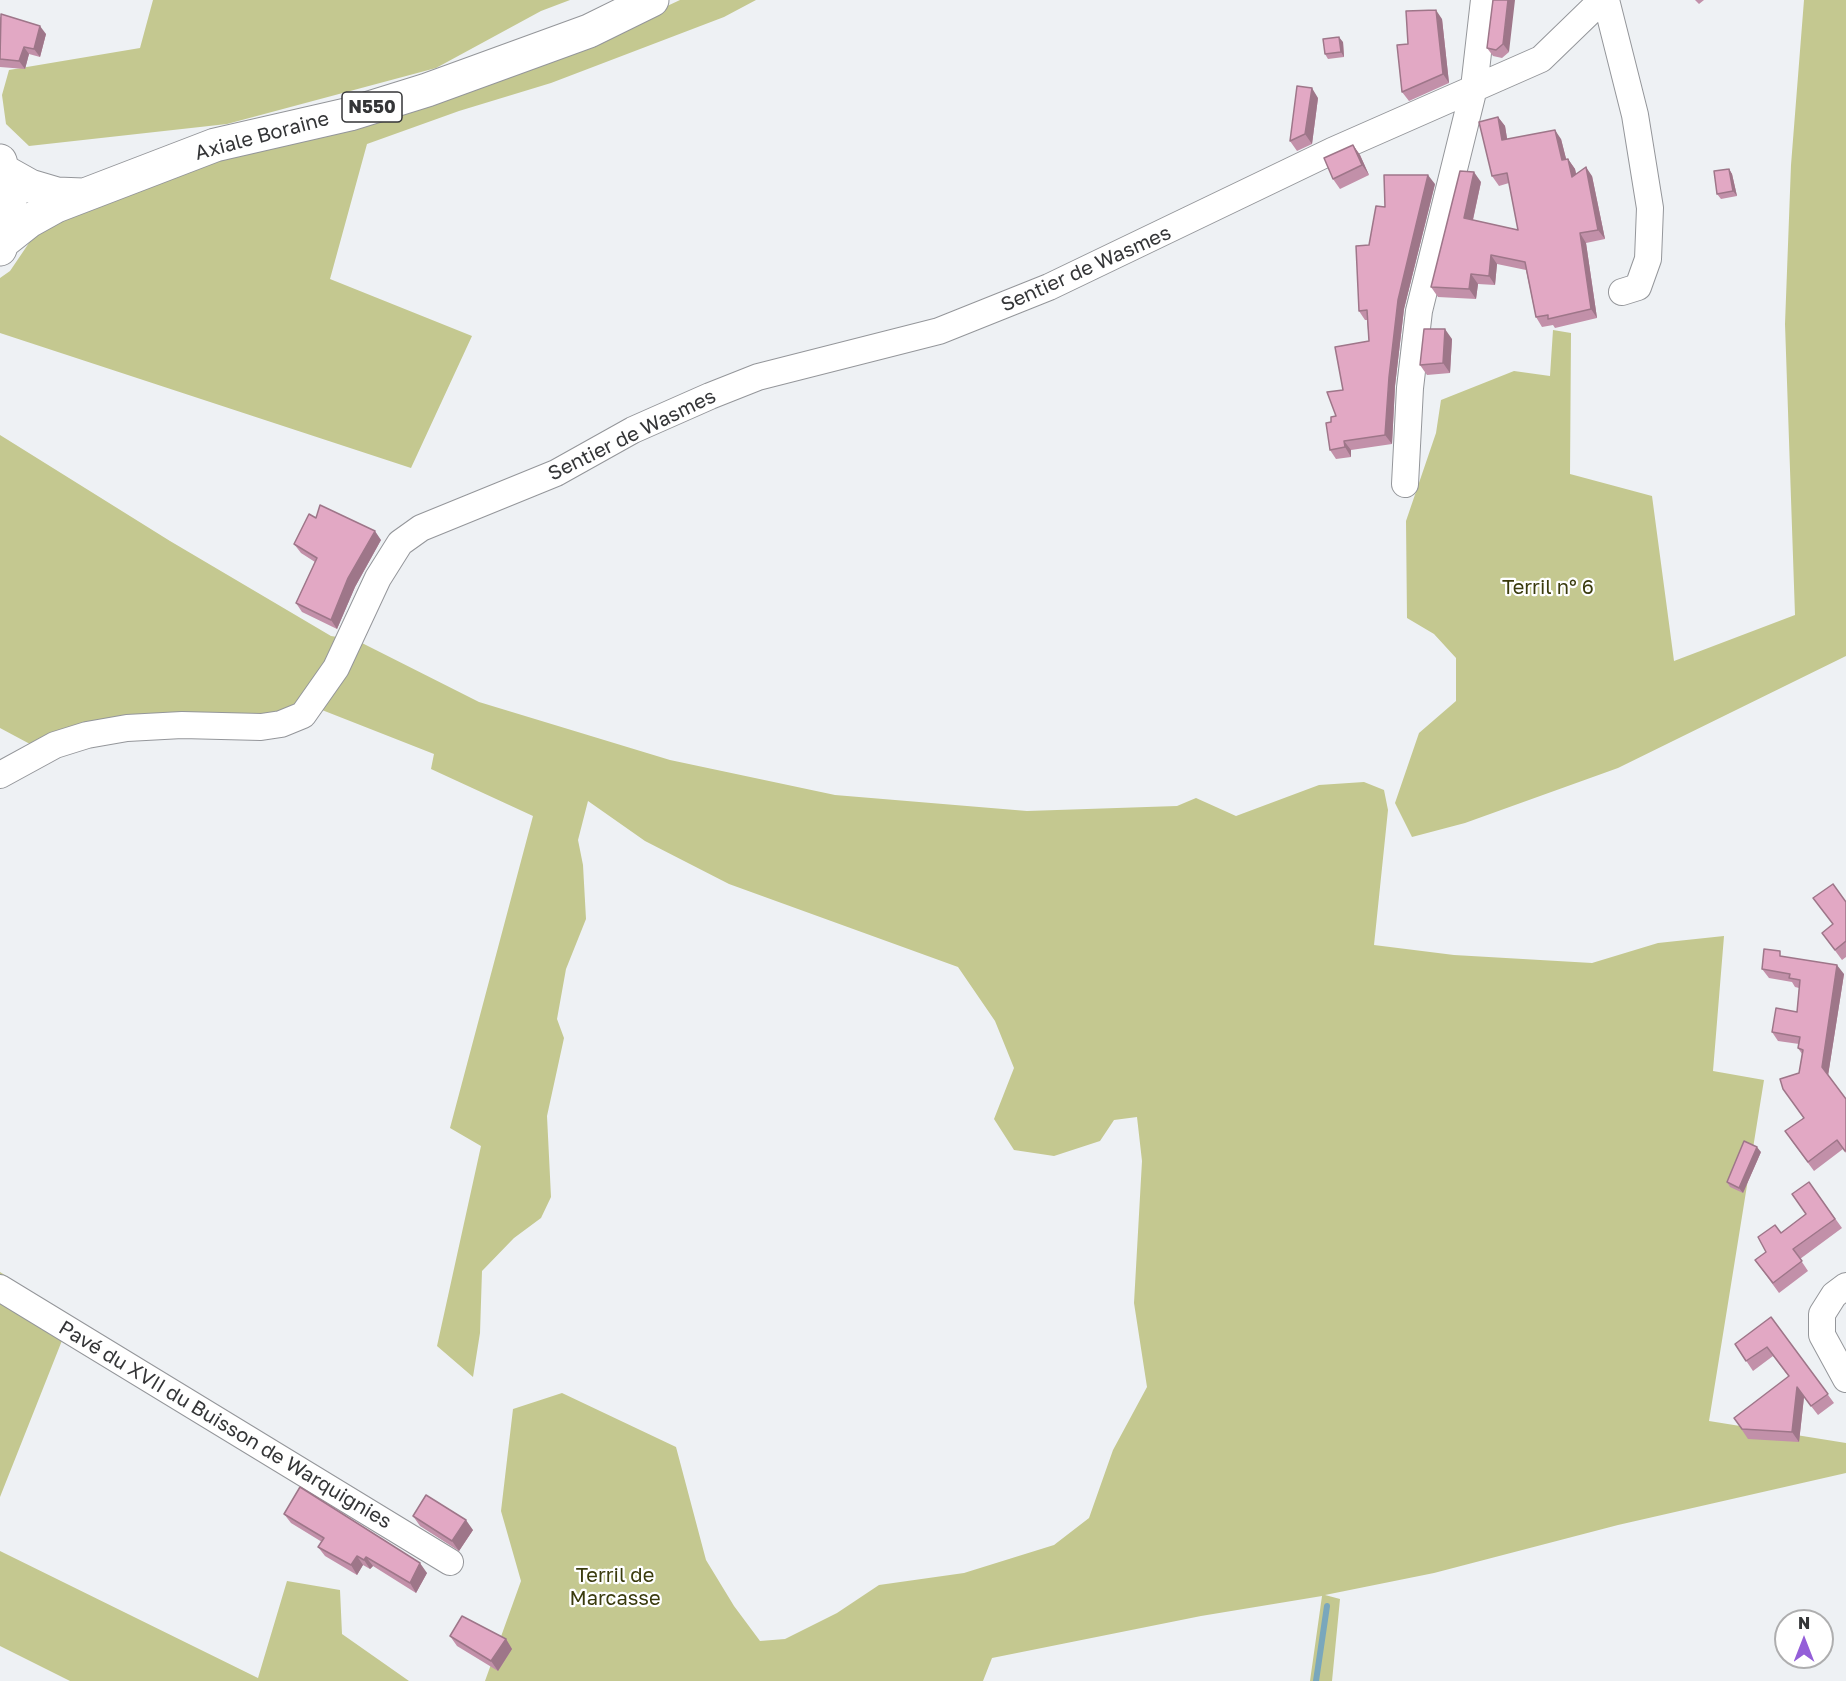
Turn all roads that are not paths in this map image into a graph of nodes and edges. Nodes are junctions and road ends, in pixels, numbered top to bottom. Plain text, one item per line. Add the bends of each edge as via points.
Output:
1 (652, 0) edge
2 (1484, 0) edge
3 (1604, 0) edge
4 (1474, 88) junction
5 (3, 167) edge
6 (85, 195) junction
7 (2, 245) edge
8 (1622, 292) dead end
9 (1406, 484) dead end
10 (0, 775) edge
11 (1846, 1286) edge
12 (0, 1288) edge
13 (1846, 1379) edge
14 (450, 1562) dead end

1 - 6 main road, Axiale Boraine / N550 via 578,35 427,90 350,114 214,145
2 - 4 street
3 - 4 street, Sentier de Wasmes via 1541,59
3 - 8 street via 1635,115 1650,208 1648,259 1638,287
4 - 9 street via 1419,311 1410,388
4 - 10 street, Sentier de Wasmes via 989,313 894,344 758,377 633,430 556,473 420,528 400,543 378,578 336,668 303,715 261,727 182,725 87,735 55,745
5 - 6 main road, Axiale Boraine / N550 via 30,186 57,194
5 - 7 main road, Axiale Boraine via 10,195 10,218
6 - 7 main road via 29,221
11 - 13 street via 1834,1295 1822,1314 1822,1335
12 - 14 street, Pavé du XVII du Buisson de Warquignies

